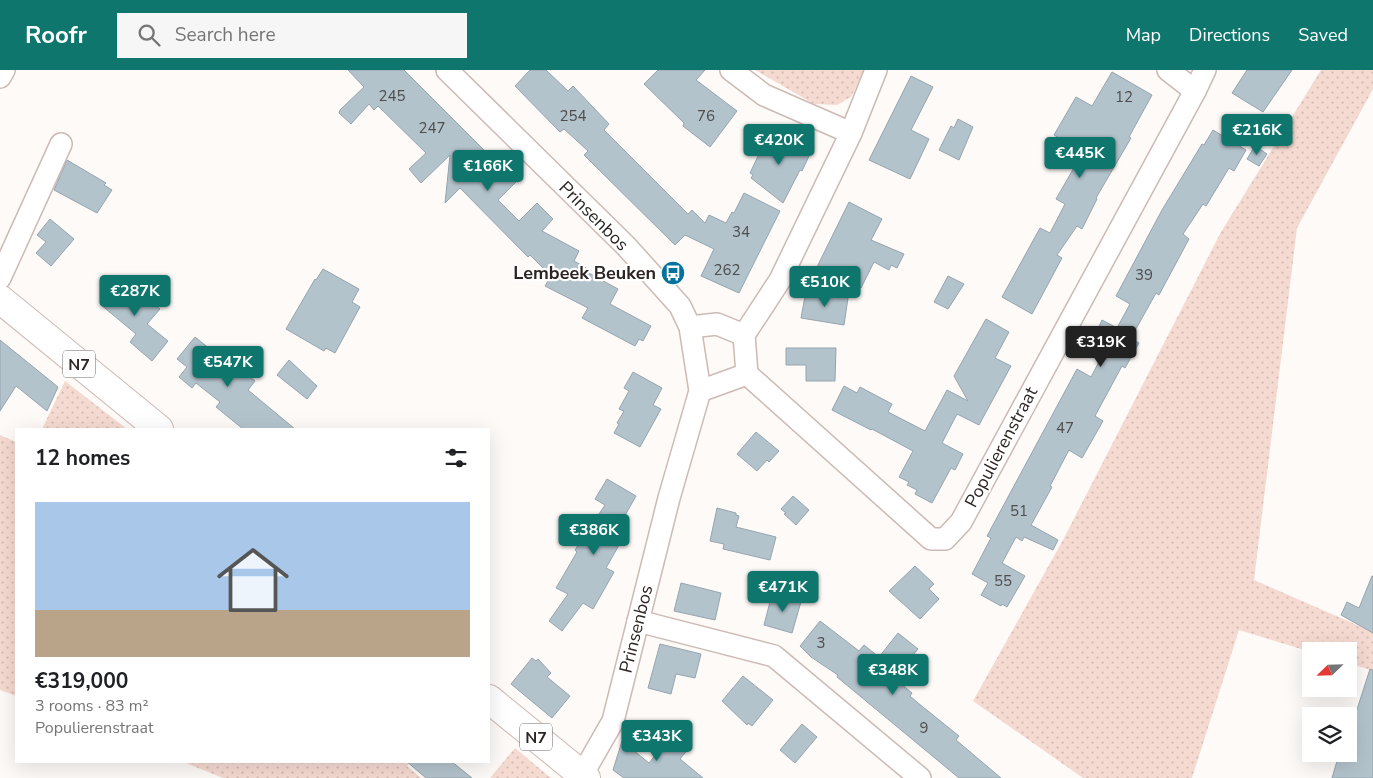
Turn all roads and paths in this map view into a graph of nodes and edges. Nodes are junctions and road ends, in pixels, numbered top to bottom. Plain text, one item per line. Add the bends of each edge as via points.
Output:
1 (4, 70) edge
2 (447, 70) edge
3 (730, 70) edge
4 (876, 70) edge
5 (1168, 70) edge
6 (1204, 70) edge
7 (0, 77) edge
8 (1195, 91) junction
9 (851, 132) junction
10 (61, 144) dead end
11 (0, 278) edge
12 (0, 299) edge
13 (690, 327) junction
14 (744, 334) junction
15 (748, 374) junction
16 (700, 392) junction
17 (158, 428) edge
18 (638, 621) junction
19 (490, 700) edge
20 (584, 777) edge
21 (920, 778) edge

1 - 7 street
2 - 13 street, Prinsenbos via 626,246 680,306
3 - 9 street via 764,95
4 - 9 street
5 - 8 street
6 - 8 street, Populierenstraat
8 - 15 street, Populierenstraat via 961,522 945,539 931,539
9 - 14 street via 780,280
10 - 11 street
12 - 17 main road, N7
13 - 14 street via 717,324
13 - 16 street, Prinsenbos
14 - 15 street
15 - 16 street
16 - 18 street, Prinsenbos
18 - 20 street, Prinsenbos via 613,722
18 - 21 street via 774,656
19 - 20 main road, N7

